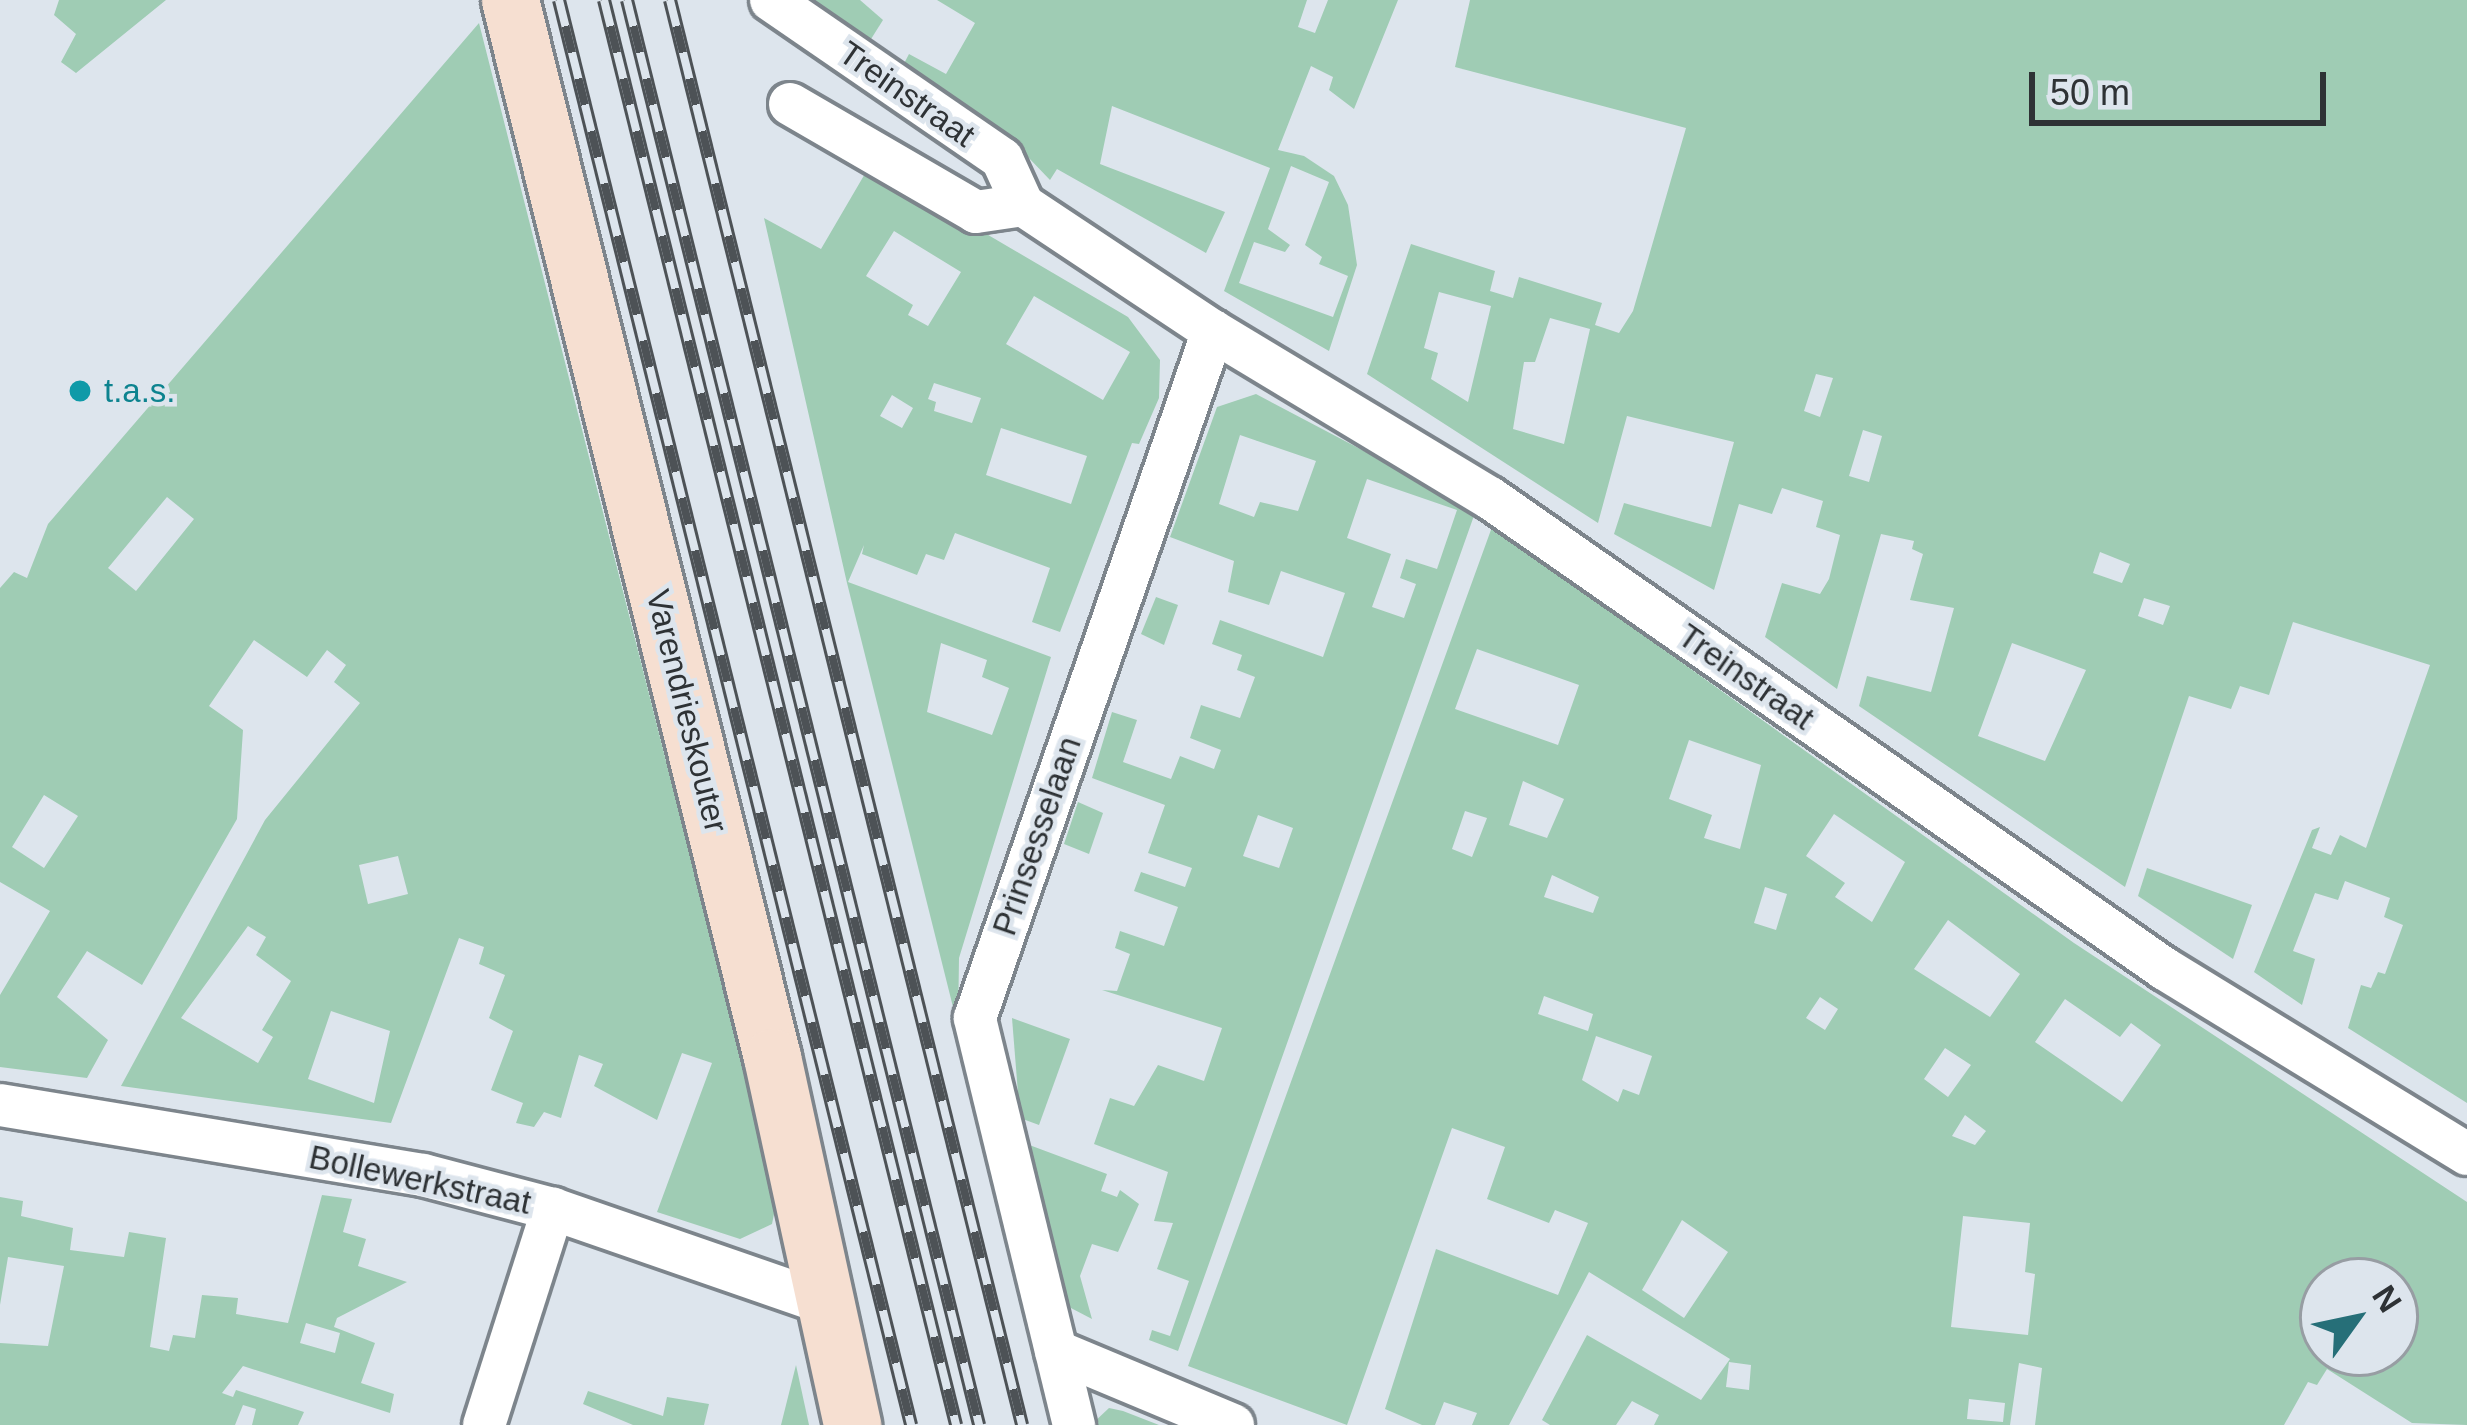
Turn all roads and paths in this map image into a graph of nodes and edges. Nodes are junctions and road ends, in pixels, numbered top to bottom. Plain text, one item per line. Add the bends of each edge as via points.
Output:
1 (510, 0) edge
2 (771, 0) edge
3 (790, 104) dead end
4 (1023, 205) junction
5 (1213, 332) junction
6 (0, 1105) edge
7 (2467, 1154) edge
8 (553, 1209) junction
9 (828, 1304) junction
10 (1056, 1351) junction
11 (484, 1425) edge
12 (852, 1425) edge
13 (1074, 1425) edge
14 (1233, 1425) edge

1 - 9 street, Varendrieskouter
2 - 4 street, Treinstraat via 1002,159
3 - 4 street, Treinstraat via 976,212
4 - 5 street, Treinstraat
5 - 7 street, Treinstraat via 1490,498 2165,969
5 - 10 street, Prinsesselaan via 975,1018
6 - 8 street, Bollewerkstraat via 423,1175
8 - 9 street, Bollewerkstraat
8 - 11 street
9 - 12 street, Varendrieskouter
10 - 13 street, Prinsesselaan
10 - 14 street

